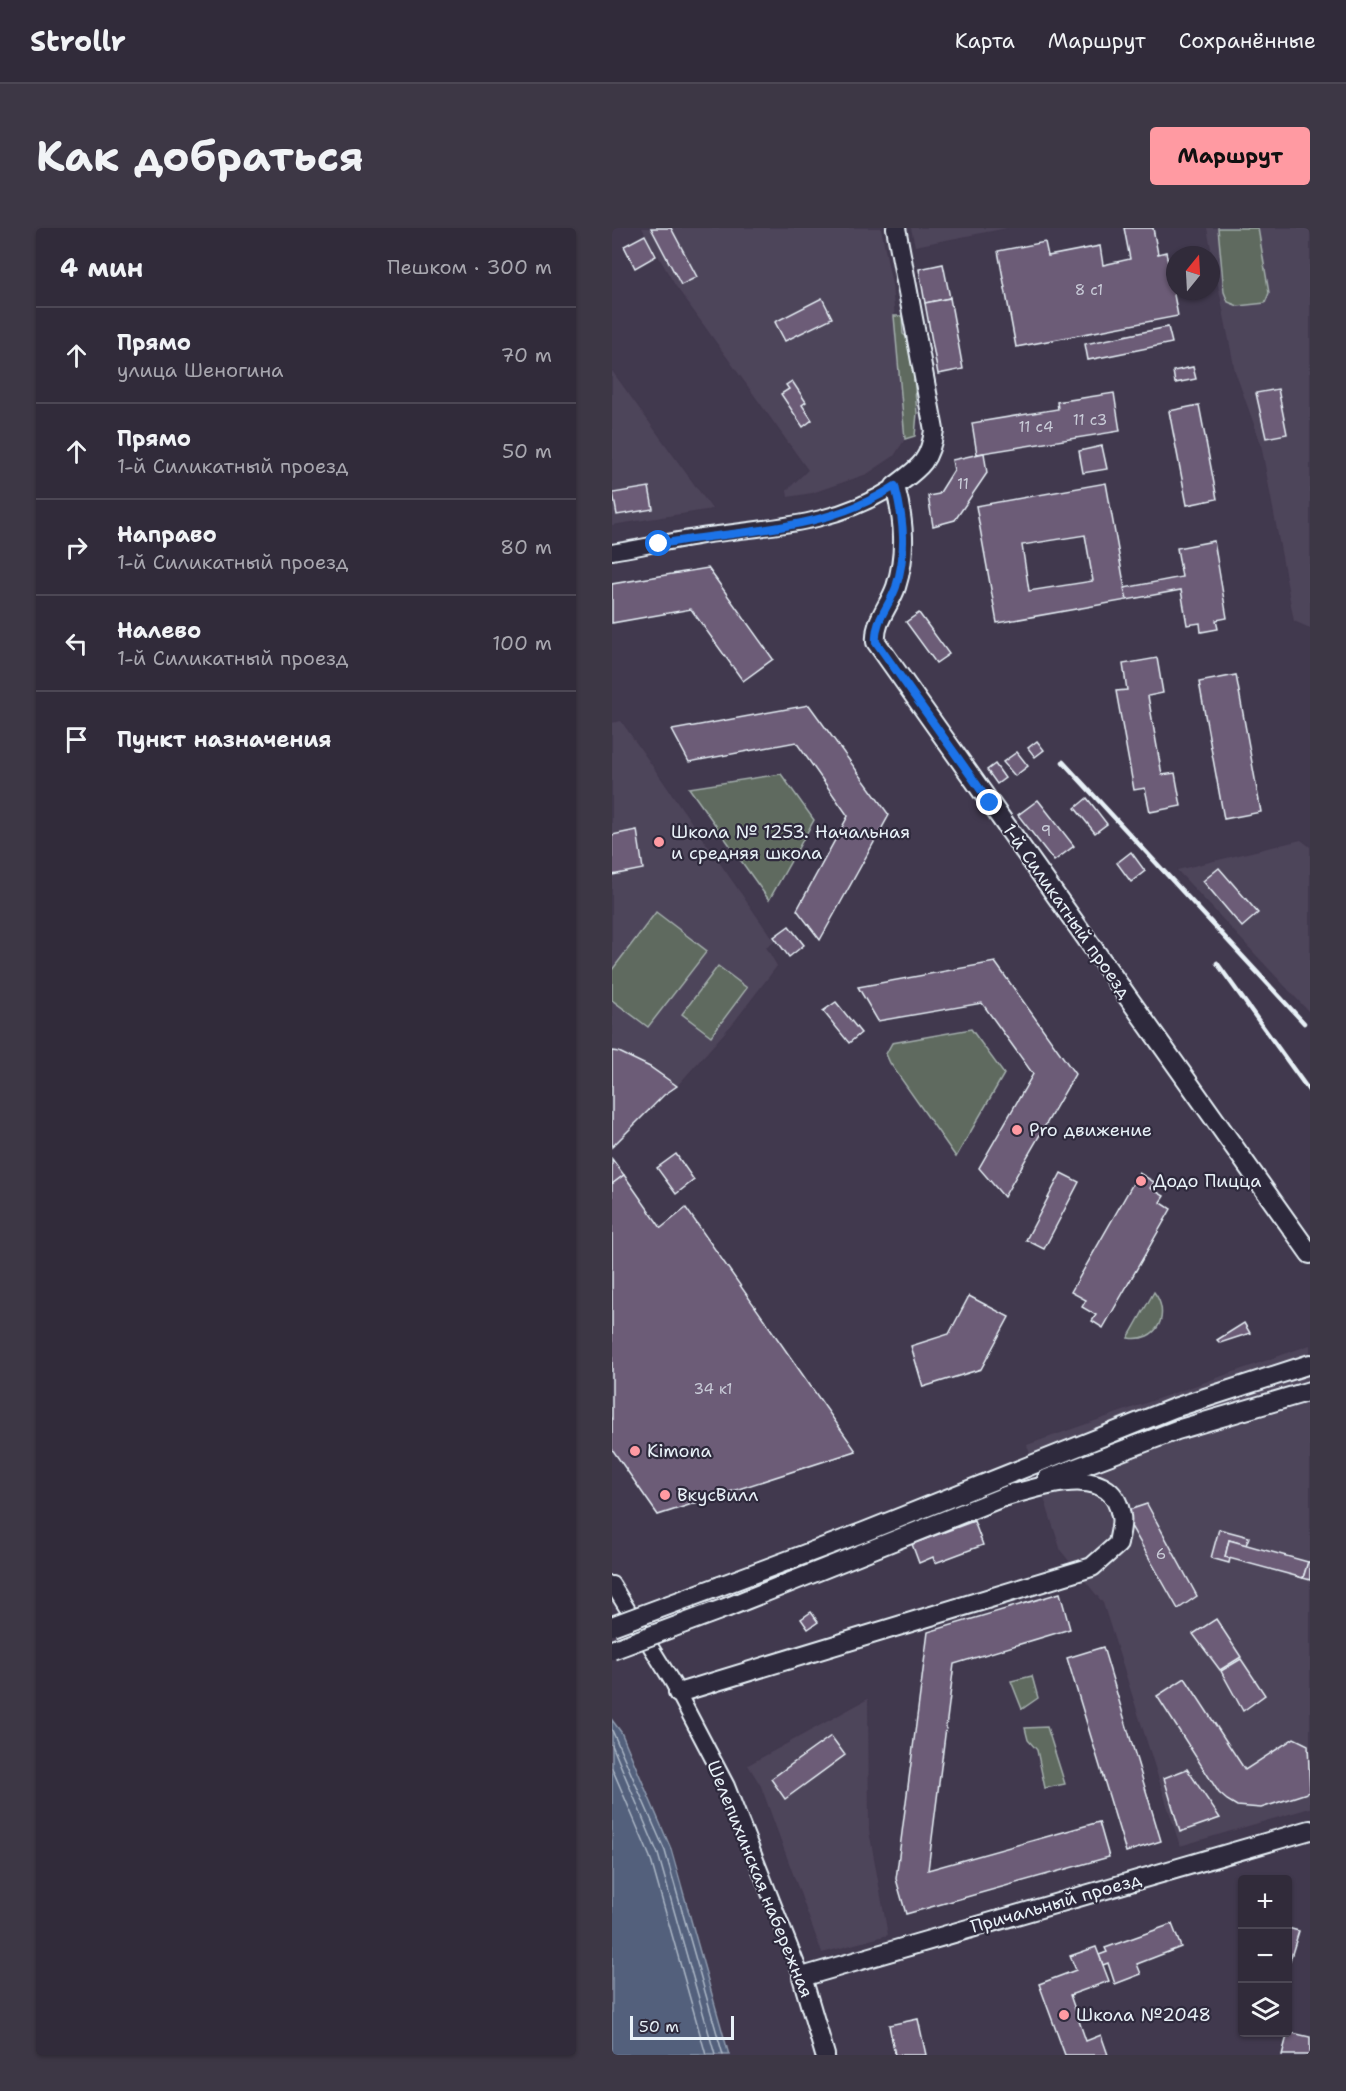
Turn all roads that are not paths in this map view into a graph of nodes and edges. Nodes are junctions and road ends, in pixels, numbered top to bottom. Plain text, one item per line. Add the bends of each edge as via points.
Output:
1 (896, 228) edge
2 (895, 486) junction
3 (612, 552) edge
4 (1310, 1254) edge
5 (1310, 1364) edge
6 (1310, 1391) edge
7 (1003, 1497) junction
8 (612, 1584) edge
9 (612, 1626) edge
10 (612, 1650) edge
11 (678, 1694) junction
12 (1310, 1830) edge
13 (802, 1977) junction
14 (825, 2055) edge

1 - 2 street via 934,430 932,450 926,461
2 - 3 street via 852,510 795,526 702,536
2 - 4 street, 1-й Силикатный проезд via 904,528 903,550 895,589 875,630 876,642
5 - 9 street, bridge via 1174,1408 864,1532
6 - 7 street via 1177,1430
7 - 10 street, bridge
7 - 11 street via 1057,1484 1099,1483 1115,1498 1122,1517 1118,1544 1092,1567
8 - 11 street, Шелепихинская набережная
11 - 13 street, Шелепихинская набережная via 727,1786
12 - 13 street, Причальный проезд
13 - 14 street, Шелепихинская набережная

